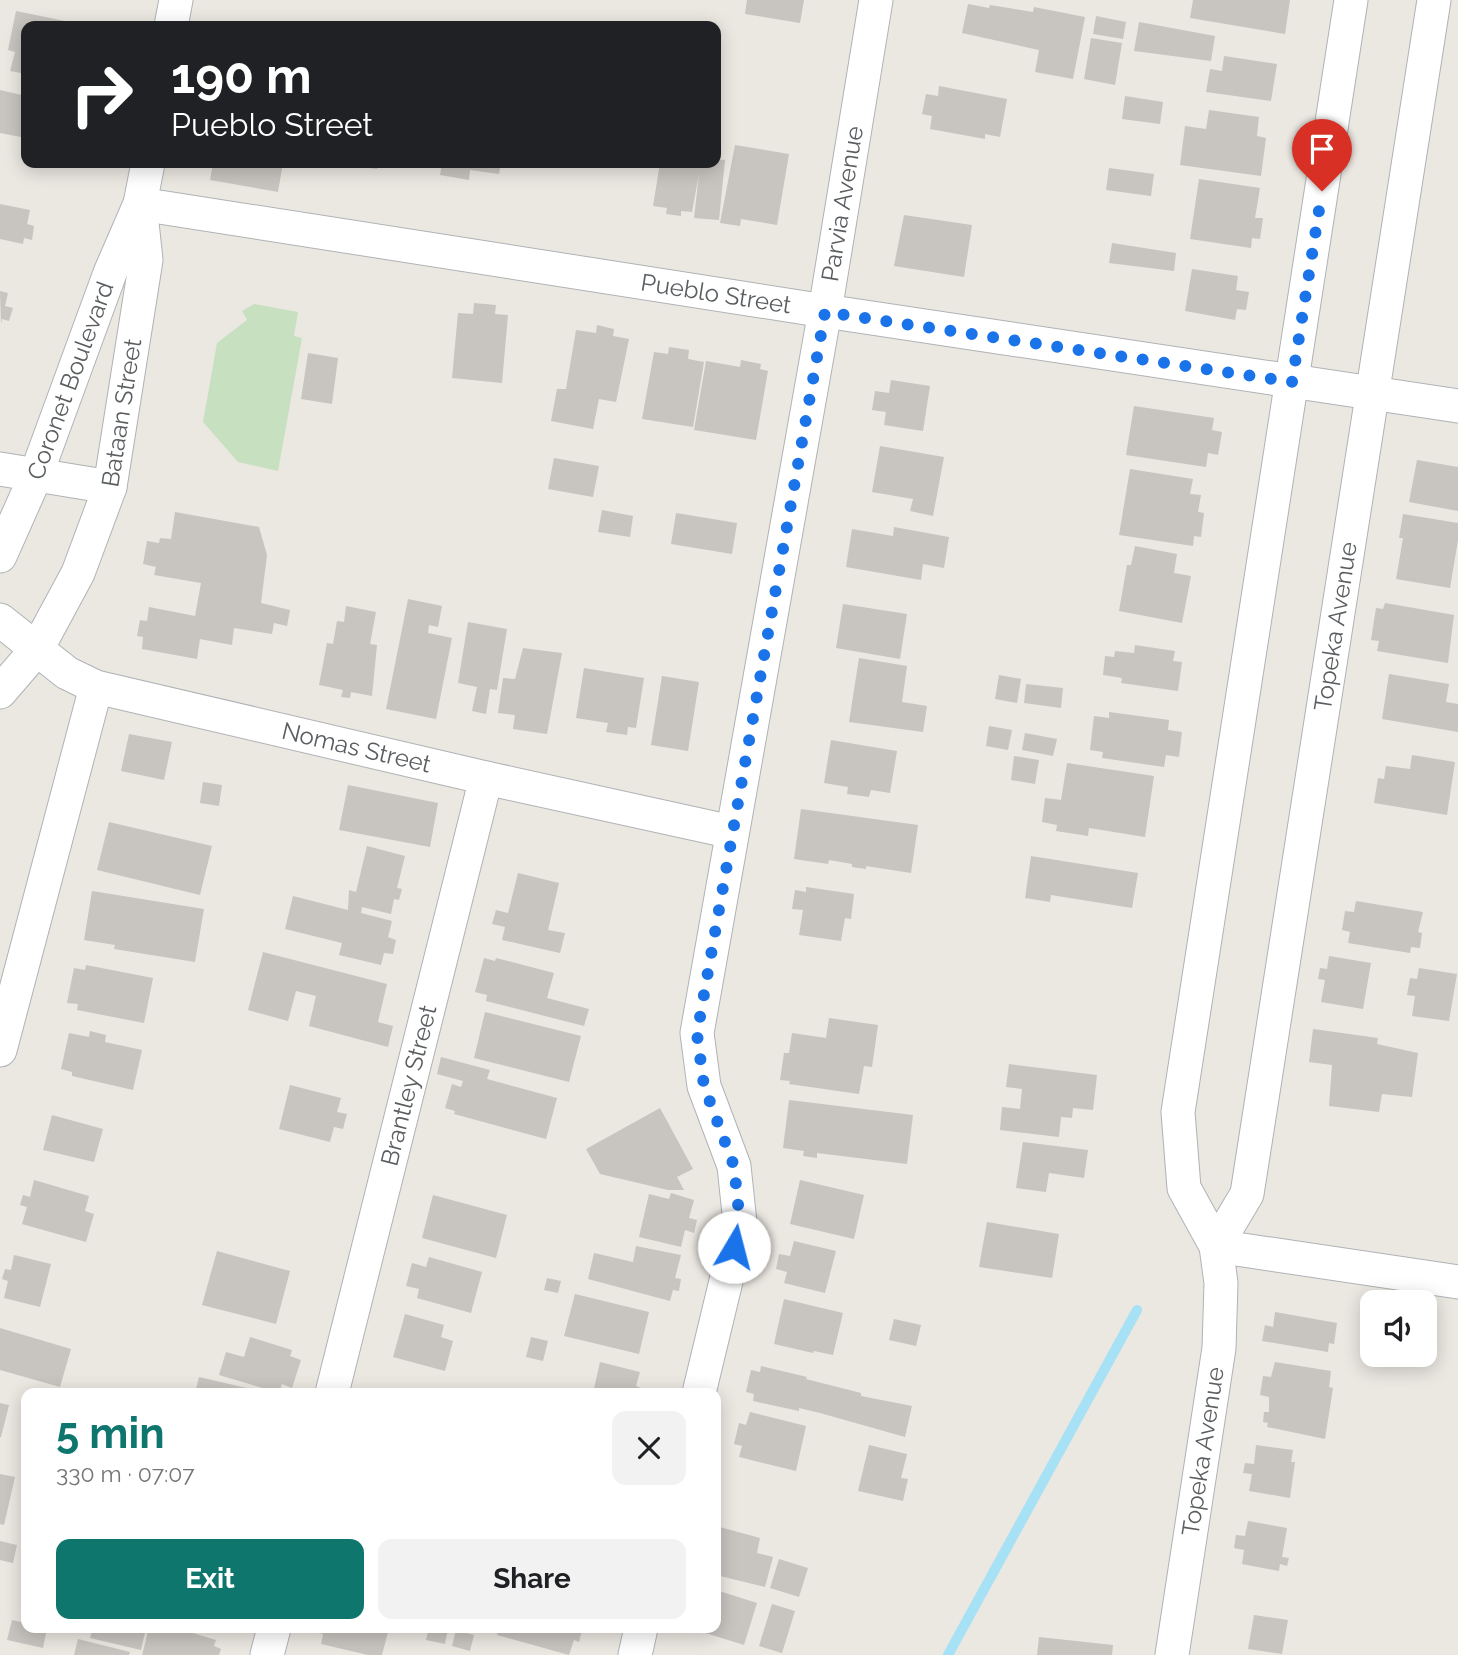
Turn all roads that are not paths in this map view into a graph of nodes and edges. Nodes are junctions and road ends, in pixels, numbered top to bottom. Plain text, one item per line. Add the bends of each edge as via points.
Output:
1 (176, 0) edge
2 (876, 0) edge
3 (1352, 0) edge
4 (1434, 0) edge
5 (172, 21) edge
6 (147, 168) edge
7 (141, 204) junction
8 (825, 312) junction
9 (1292, 382) junction
10 (1372, 393) junction
11 (1458, 406) edge
12 (0, 469) edge
13 (36, 475) junction
14 (110, 487) junction
15 (0, 556) edge
16 (0, 620) edge
17 (37, 649) junction
18 (96, 687) junction
19 (0, 692) edge
20 (486, 778) junction
21 (732, 832) junction
22 (0, 1050) edge
23 (1216, 1245) junction
24 (1458, 1282) edge
25 (333, 1388) edge
26 (700, 1388) edge
27 (273, 1633) edge
28 (640, 1633) edge
29 (267, 1655) edge
30 (635, 1655) edge
31 (1172, 1655) edge

1 - 5 street
2 - 8 street, Parvia Avenue
3 - 9 street, Topeka Avenue
4 - 10 street, Topeka Avenue
6 - 7 street, Bataan Street
7 - 8 street, Pueblo Street
7 - 13 street, Coronet Boulevard via 110,273
7 - 14 street, Bataan Street via 145,260
8 - 9 street, Pueblo Street
8 - 21 street, Parvia Avenue
9 - 10 street, Pueblo Street
9 - 23 street, Topeka Avenue via 1178,1112 1184,1188
10 - 11 street, Pueblo Street
10 - 23 street, Topeka Avenue via 1247,1194
12 - 13 street
13 - 14 street
13 - 15 street, Coronet Boulevard
14 - 17 street, Bataan Street via 78,573
16 - 17 street, Nomas Street
17 - 18 street, Nomas Street via 67,673
17 - 19 street
18 - 20 street, Nomas Street
18 - 22 street
20 - 21 street, Nomas Street
20 - 25 street, Brantley Street
21 - 26 street, Parvia Avenue via 697,1034 704,1086 734,1166 740,1223
23 - 24 street
23 - 31 street, Topeka Avenue via 1222,1283 1219,1348
27 - 29 street
28 - 30 street

